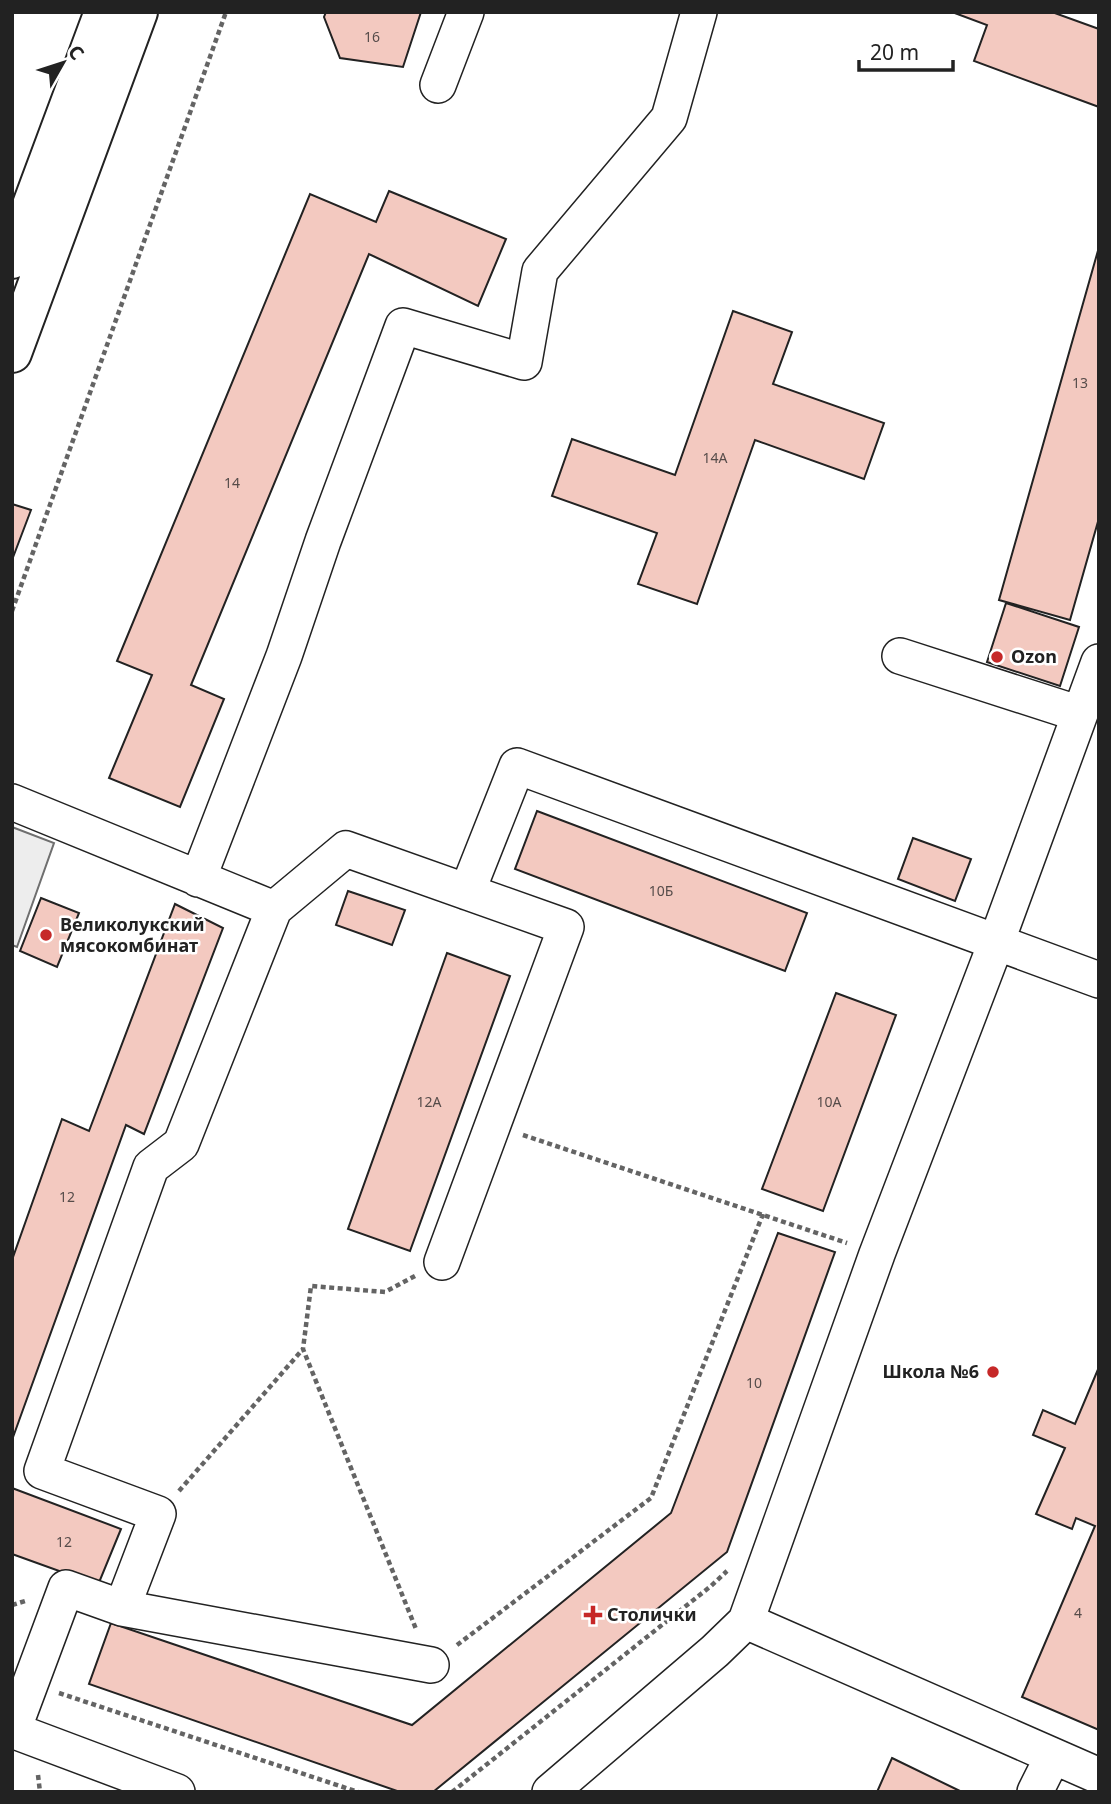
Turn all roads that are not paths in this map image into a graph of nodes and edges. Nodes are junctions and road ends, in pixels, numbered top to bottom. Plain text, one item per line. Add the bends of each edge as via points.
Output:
1 (104, 12) edge
2 (138, 12) edge
3 (466, 12) edge
4 (699, 12) edge
5 (438, 85) dead end
6 (12, 259) edge
7 (12, 353) edge
8 (900, 656) dead end
9 (1099, 662) edge
10 (1080, 714) junction
11 (12, 802) edge
12 (198, 879) junction
13 (467, 892) junction
14 (274, 909) junction
15 (996, 943) junction
16 (1099, 980) edge
17 (442, 1262) road end
18 (122, 1608) junction
19 (746, 1621) junction
20 (431, 1665) road end
21 (13, 1730) edge
22 (1053, 1756) junction
23 (1099, 1776) edge
24 (177, 1792) edge
25 (550, 1792) edge
26 (1035, 1792) edge

1 - 6 main road
2 - 7 main road
3 - 5 lane
4 - 12 lane via 669,118 540,271 524,362 403,327
8 - 10 lane
9 - 10 lane
10 - 15 lane
11 - 12 lane
12 - 14 lane
13 - 14 lane via 346,849
13 - 15 lane via 517,766
13 - 17 lane via 566,927
14 - 18 lane via 181,1144 151,1167 42,1471 158,1514
15 - 16 lane
15 - 19 lane via 877,1254
18 - 20 lane
18 - 21 lane via 66,1588
19 - 22 lane
19 - 25 lane
21 - 24 lane
22 - 23 lane
22 - 26 lane

